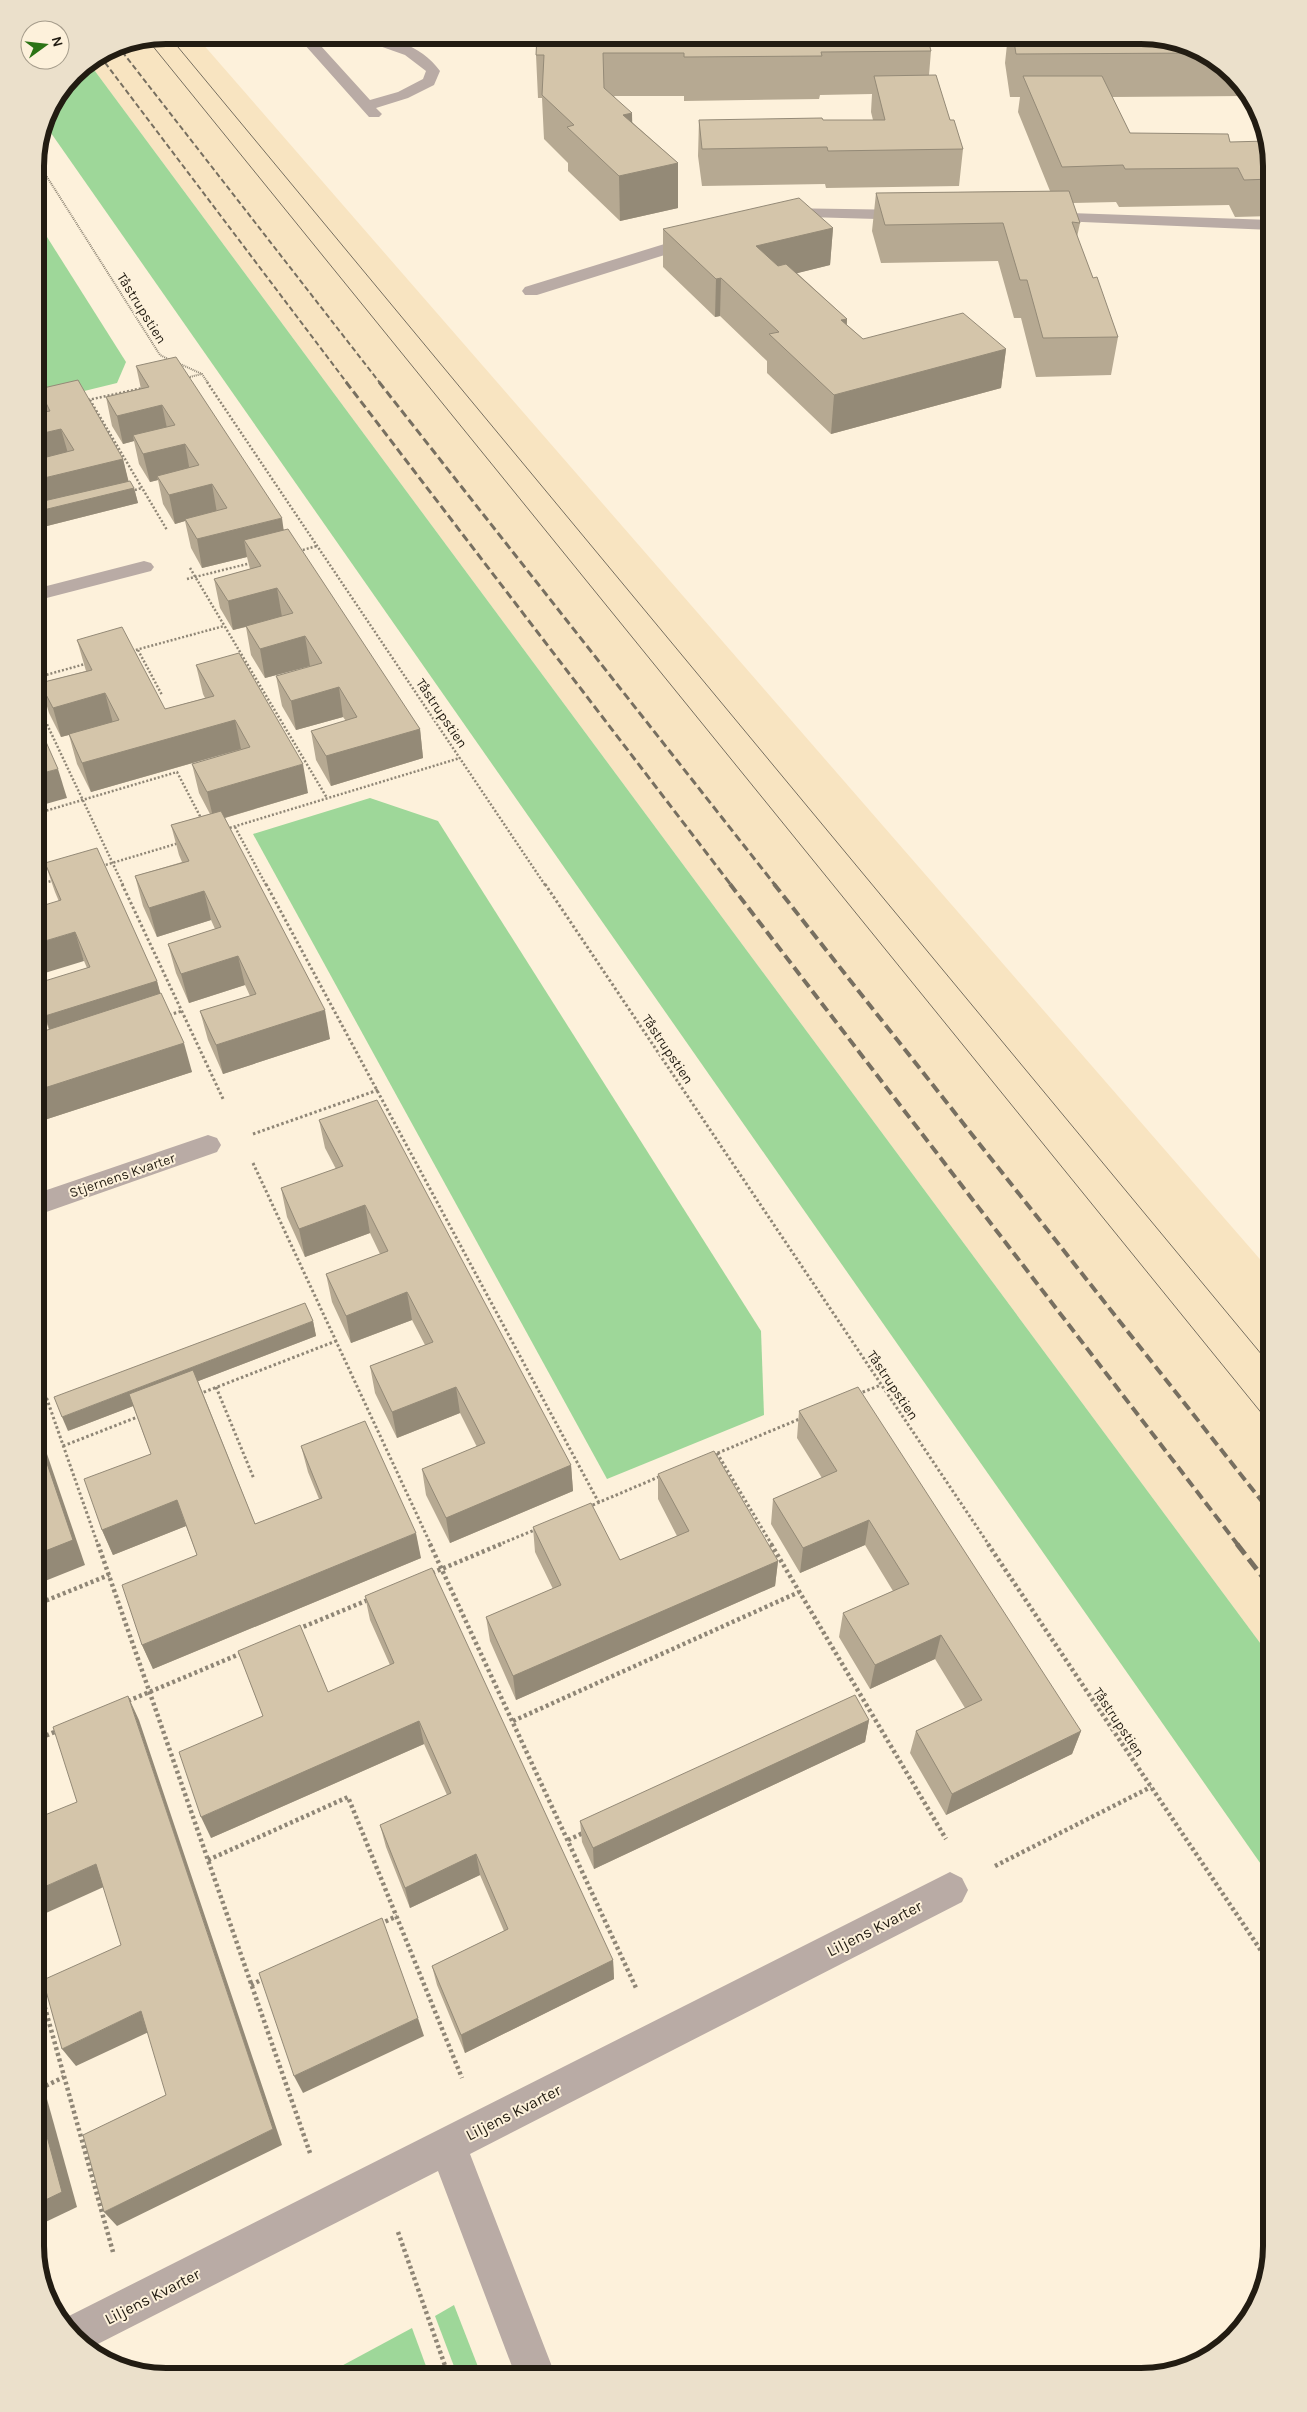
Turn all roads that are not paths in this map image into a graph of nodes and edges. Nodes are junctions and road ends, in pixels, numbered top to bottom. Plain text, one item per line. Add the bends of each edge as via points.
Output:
1 (310, 44) edge
2 (390, 44) edge
3 (926, 215) edge
4 (1024, 216) edge
5 (759, 219) edge
6 (1263, 225) edge
7 (712, 234) edge
8 (531, 291) dead end
9 (144, 567) road end
10 (44, 593) edge
11 (208, 1144) road end
12 (44, 1202) edge
13 (960, 1885) road end
14 (448, 2145) junction
15 (79, 2333) edge
16 (533, 2368) edge

1 - 2 street via 370,110 429,82 433,71 425,59
3 - 5 street via 778,213
4 - 6 street
7 - 8 street
9 - 10 street
11 - 12 street, Stjernens Kvarter
13 - 14 street, Liljens Kvarter
14 - 15 street, Liljens Kvarter
14 - 16 street

